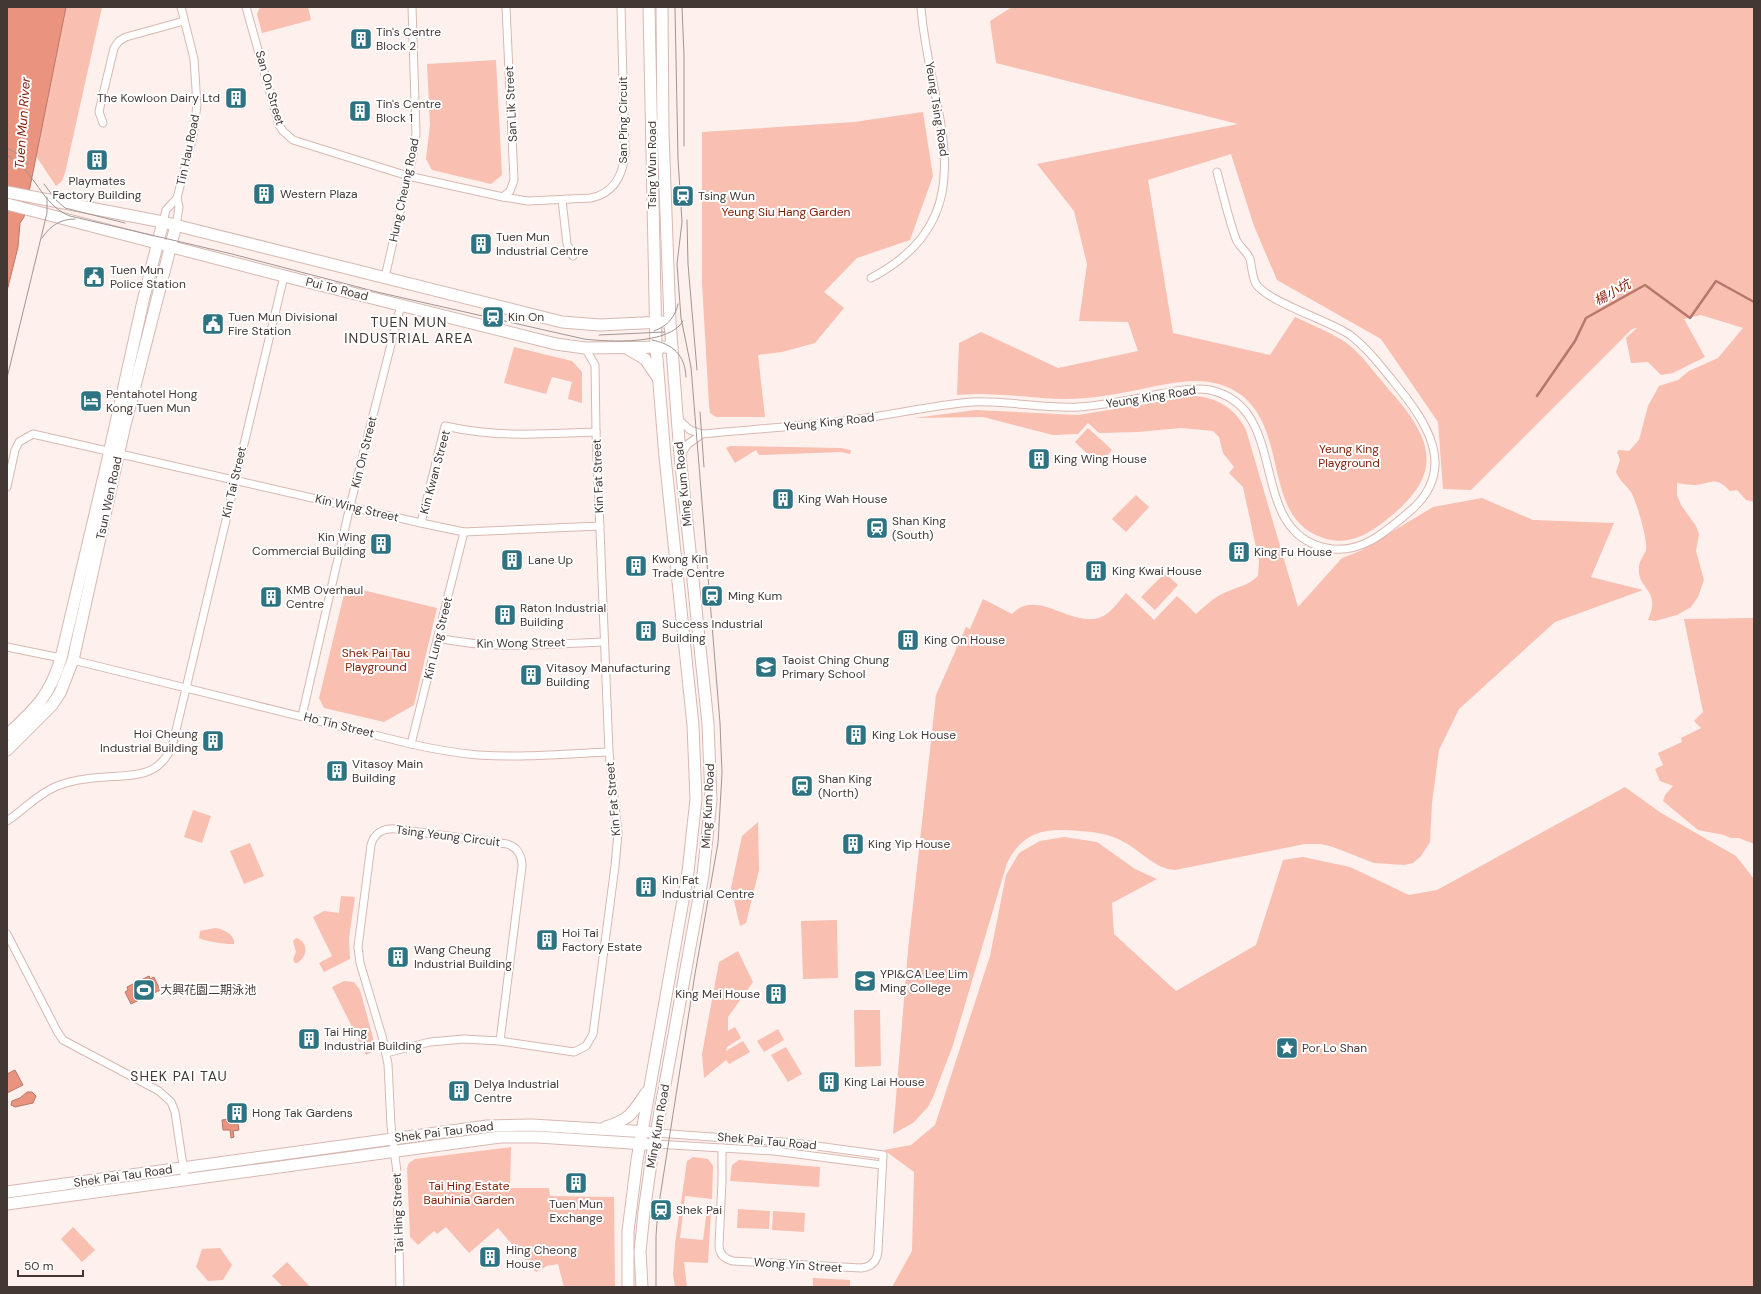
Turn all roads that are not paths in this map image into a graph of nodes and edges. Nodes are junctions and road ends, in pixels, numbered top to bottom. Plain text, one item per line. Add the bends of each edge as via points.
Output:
1 (181, 7) edge
2 (246, 7) edge
3 (412, 7) edge
4 (506, 7) edge
5 (621, 7) edge
6 (649, 7) edge
7 (662, 7) edge
8 (921, 7) edge
9 (184, 21) junction
10 (103, 123) dead end
11 (1217, 172) dead end
12 (408, 176) junction
13 (7, 192) edge
14 (503, 197) junction
15 (177, 198) junction
16 (562, 200) junction
17 (7, 204) edge
18 (163, 222) junction
19 (176, 225) junction
20 (156, 244) junction
21 (170, 247) junction
22 (574, 256) dead end
23 (284, 276) junction
24 (384, 277) junction
25 (871, 278) dead end
26 (401, 305) junction
27 (656, 322) junction
28 (670, 322) junction
29 (656, 347) junction
30 (672, 347) junction
31 (585, 348) junction
32 (627, 348) junction
33 (659, 378) junction
34 (676, 417) junction
35 (596, 432) junction
36 (702, 434) junction
37 (114, 452) junction
38 (680, 455) junction
39 (235, 480) junction
40 (7, 487) edge
41 (350, 506) junction
42 (421, 523) junction
43 (600, 526) junction
44 (464, 532) junction
45 (438, 638) junction
46 (604, 642) junction
47 (7, 646) edge
48 (61, 658) junction
49 (74, 660) junction
50 (185, 688) junction
51 (302, 716) junction
52 (7, 735) edge
53 (412, 744) junction
54 (7, 750) edge
55 (609, 752) junction
56 (7, 821) edge
57 (7, 934) edge
58 (500, 1041) junction
59 (386, 1053) junction
60 (649, 1087) junction
61 (600, 1129) junction
62 (642, 1132) junction
63 (657, 1133) junction
64 (393, 1139) junction
65 (640, 1144) junction
66 (655, 1144) junction
67 (722, 1148) junction
68 (394, 1151) junction
69 (883, 1155) joint
70 (882, 1165) junction
71 (184, 1167) junction
72 (185, 1179) junction
73 (7, 1192) edge
74 (7, 1204) edge
75 (400, 1287) edge
76 (628, 1287) edge
77 (642, 1287) edge

1 - 9 street, Tin Hau Road
2 - 12 street, San On Street via 279,125 287,136
3 - 12 street, Hung Cheung Road via 417,125
4 - 14 street, San Lik Street via 514,180 510,191
5 - 16 street, San Ping Circuit via 625,153 622,172 614,187 604,194 591,198
6 - 27 main road, Tsing Wun Road
7 - 28 main road, Tsing Wun Road via 663,140
8 - 25 street, Yeung Tsing Road via 945,153 944,187 932,220 916,243 900,260
9 - 10 street via 126,37 116,44 100,107 100,118
9 - 15 street, Tin Hau Road via 194,59 197,105 193,136
11 - 36 street, Yeung King Road via 1237,242 1248,255 1256,284 1270,295 1348,333 1367,349 1412,403 1428,432 1434,451 1434,467 1425,495 1410,511 1367,544 1343,550 1327,548 1312,543 1297,533 1279,507 1259,436 1251,418 1232,400 1220,393 1204,389 1077,407 975,402 839,422
12 - 14 street, San Ping Circuit
12 - 24 street, Hung Cheung Road
13 - 18 main road, Pui To Road
14 - 16 street, San Ping Circuit via 528,201
15 - 18 street, Tin Hau Road via 166,210
15 - 19 street, Tin Hau Road via 179,207
16 - 22 street via 567,244
17 - 20 main road, Pui To Road
18 - 19 main road, Pui To Road
18 - 20 main road, Tsun Wen Road
19 - 21 main road, Tsun Wen Road
19 - 24 main road, Pui To Road
20 - 21 main road, Pui To Road
20 - 37 main road, Tsun Wen Road
21 - 23 main road, Pui To Road
21 - 37 main road, Tsun Wen Road
23 - 26 main road, Pui To Road
23 - 39 street, Kin Tai Street
24 - 27 main road, Pui To Road via 562,322 600,325
26 - 31 main road, Pui To Road via 556,344
26 - 41 street, Kin On Street
27 - 28 main road, Pui To Road
27 - 29 main road, Ming Kum Road
28 - 30 main road, Ming Kum Road
29 - 30 main road, Pui To Road
29 - 32 main road, Pui To Road
29 - 33 main road, Ming Kum Road
30 - 34 main road, Ming Kum Road
31 - 32 main road, Pui To Road
31 - 35 street, Kin Fat Street via 595,365
32 - 33 main road via 645,359
33 - 60 main road, Ming Kum Road via 693,725 696,792 688,872
34 - 36 street via 686,427
34 - 38 main road, Ming Kum Road
35 - 42 street, Kin Kwan Street via 514,435 476,432 446,426
35 - 43 street, Kin Fat Street
36 - 38 street via 688,444
37 - 39 street, Kin Wing Street
37 - 40 street, Kin Wing Street via 33,434 20,442 15,450
37 - 48 main road, Tsun Wen Road
37 - 49 main road, Tsun Wen Road
38 - 63 main road, Ming Kum Road via 708,724 711,800 703,875
39 - 41 street, Kin Wing Street
39 - 50 street, Kin Tai Street
41 - 42 street, Kin Wing Street
41 - 51 street, Kin On Street
42 - 44 street, Kin Wing Street
43 - 44 street, Kin Wing Street
43 - 46 street, Kin Fat Street
44 - 45 street, Kin Lung Street
45 - 46 street, Kin Wong Street via 492,646
45 - 53 street, Kin Lung Street
46 - 55 street, Kin Fat Street
47 - 48 street
48 - 52 main road, Tsun Wen Road via 53,682 43,698
49 - 50 street, Ho Tin Street
49 - 54 main road, Tsun Wen Road via 52,706
50 - 51 street, Ho Tin Street
50 - 56 street, Kin Tai Street via 171,748 156,768 142,774 87,779 59,786 37,797
51 - 53 street, Ho Tin Street
53 - 55 street, Ho Tin Street via 477,755
55 - 58 street, Kin Fat Street via 618,833 617,850 591,1038 586,1046 574,1052
57 - 71 street via 63,1040 159,1090 171,1102
58 - 59 street, Kin Fat Street via 445,1040
58 - 59 street, Tsing Yeung Circuit via 522,866 520,854 507,844 387,829 376,835 371,845 358,947 362,971
59 - 64 street, Tsing Yeung Circuit
60 - 61 main road via 627,1119
60 - 62 main road, Ming Kum Road
61 - 62 main road, Shek Pai Tau Road
61 - 64 main road, Shek Pai Tau Road via 503,1125
62 - 63 main road, Shek Pai Tau Road
62 - 65 main road, Ming Kum Road
63 - 66 main road, Ming Kum Road
63 - 69 street, Shek Pai Tau Road via 796,1143
64 - 68 street, Tai Hing Street
64 - 71 main road, Shek Pai Tau Road
65 - 66 main road, Shek Pai Tau Road
65 - 68 main road, Shek Pai Tau Road via 500,1137
65 - 76 main road, Ming Kum Road via 628,1231
66 - 67 street, Shek Pai Tau Road
66 - 77 main road, Ming Kum Road via 642,1232
67 - 70 street, Shek Pai Tau Road via 804,1154
67 - 70 street, Wong Yin Street via 719,1249 722,1256 733,1261 861,1268 871,1265 875,1262 878,1251
68 - 72 main road, Shek Pai Tau Road
68 - 75 street, Tai Hing Street via 397,1172
69 - 70 street, Wong Yin Street
71 - 72 street
71 - 73 main road, Shek Pai Tau Road
72 - 74 main road, Shek Pai Tau Road

